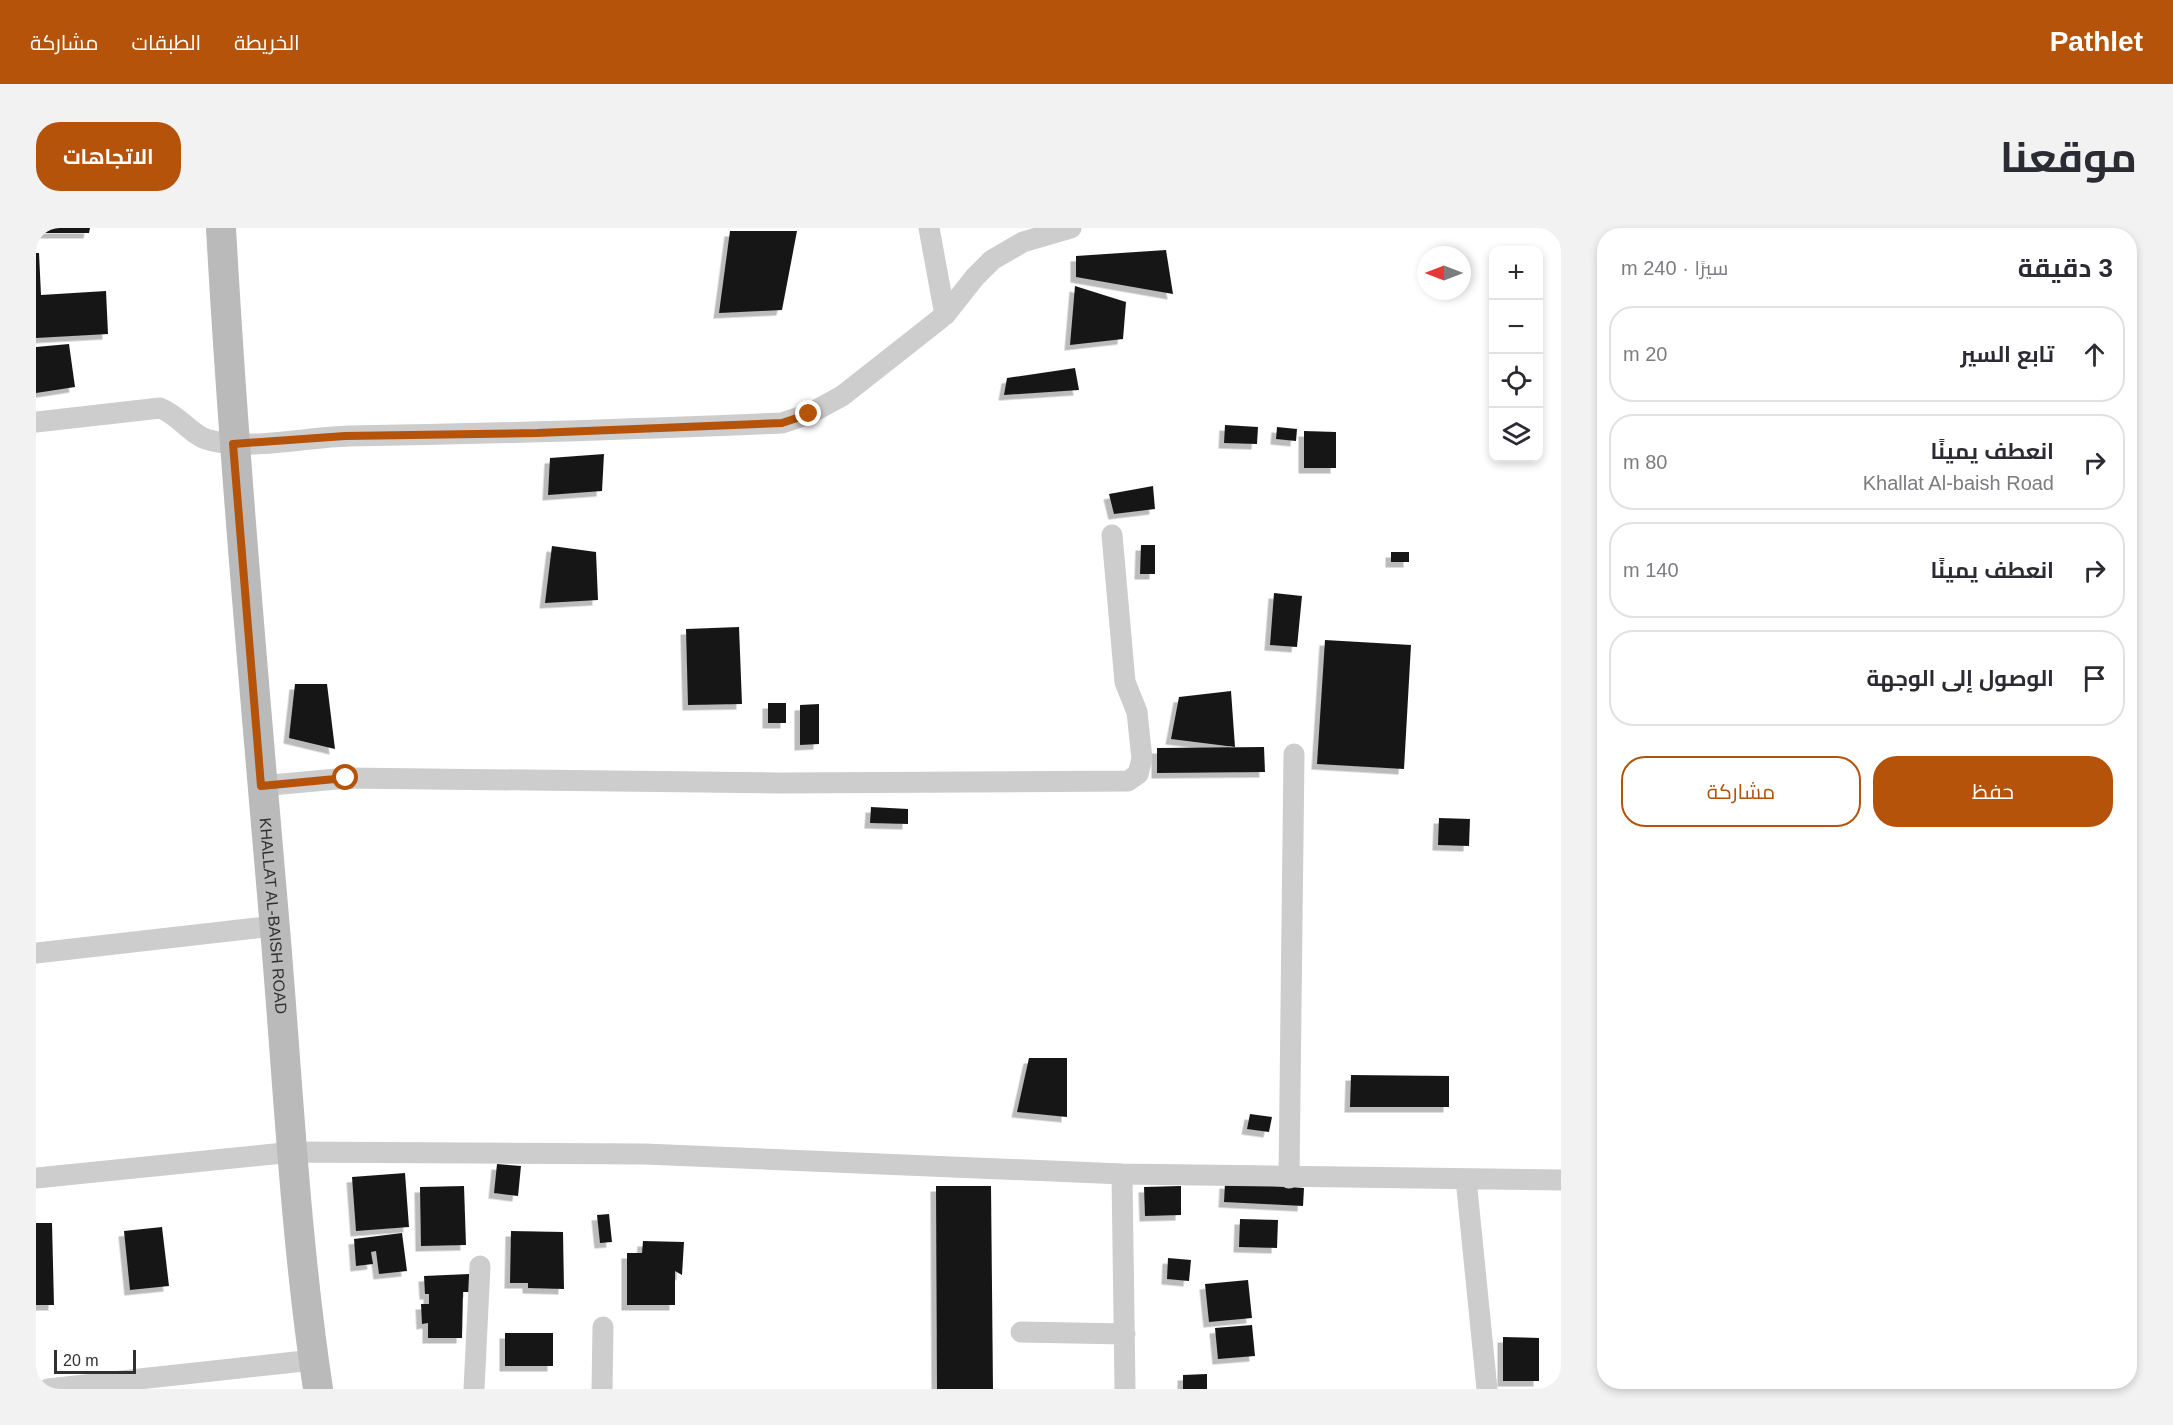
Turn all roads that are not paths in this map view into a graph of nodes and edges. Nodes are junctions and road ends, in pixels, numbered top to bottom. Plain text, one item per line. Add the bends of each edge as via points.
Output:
1 (221, 228) edge
2 (929, 228) edge
3 (1071, 228) edge
4 (945, 315) junction
5 (36, 422) edge
6 (233, 444) junction
7 (1112, 535) dead end
8 (1294, 754) dead end
9 (261, 786) junction
10 (274, 926) junction
11 (36, 953) edge
12 (293, 1152) junction
13 (1122, 1174) junction
14 (36, 1178) edge
15 (1289, 1178) junction
16 (1466, 1179) junction
17 (1561, 1180) edge
18 (480, 1266) dead end
19 (603, 1327) dead end
20 (1021, 1332) dead end
21 (1125, 1334) junction
22 (313, 1360) junction
23 (48, 1389) edge
24 (318, 1389) edge
25 (474, 1389) edge
26 (602, 1389) edge
27 (1125, 1389) edge
28 (1487, 1389) edge

1 - 6 street, KHALLAT AL-BAISH ROAD
2 - 4 street
3 - 4 street via 1023,242 993,260
4 - 6 street via 842,396 782,423 345,436
5 - 6 street via 160,408 175,414 206,440
6 - 9 street, KHALLAT AL-BAISH ROAD
7 - 9 street via 1125,682 1137,712 1142,759 1138,774 1128,780 777,783 346,778
8 - 15 street
9 - 10 street, KHALLAT AL-BAISH ROAD
10 - 11 street
10 - 12 street, KHALLAT AL-BAISH ROAD
12 - 13 street via 645,1154
12 - 14 street
12 - 22 street, KHALLAT AL-BAISH ROAD
13 - 15 street
13 - 21 street
15 - 16 street
16 - 17 street
16 - 28 street
18 - 25 street
19 - 26 street
20 - 21 street
21 - 27 street
22 - 23 street
22 - 24 street, KHALLAT AL-BAISH ROAD

